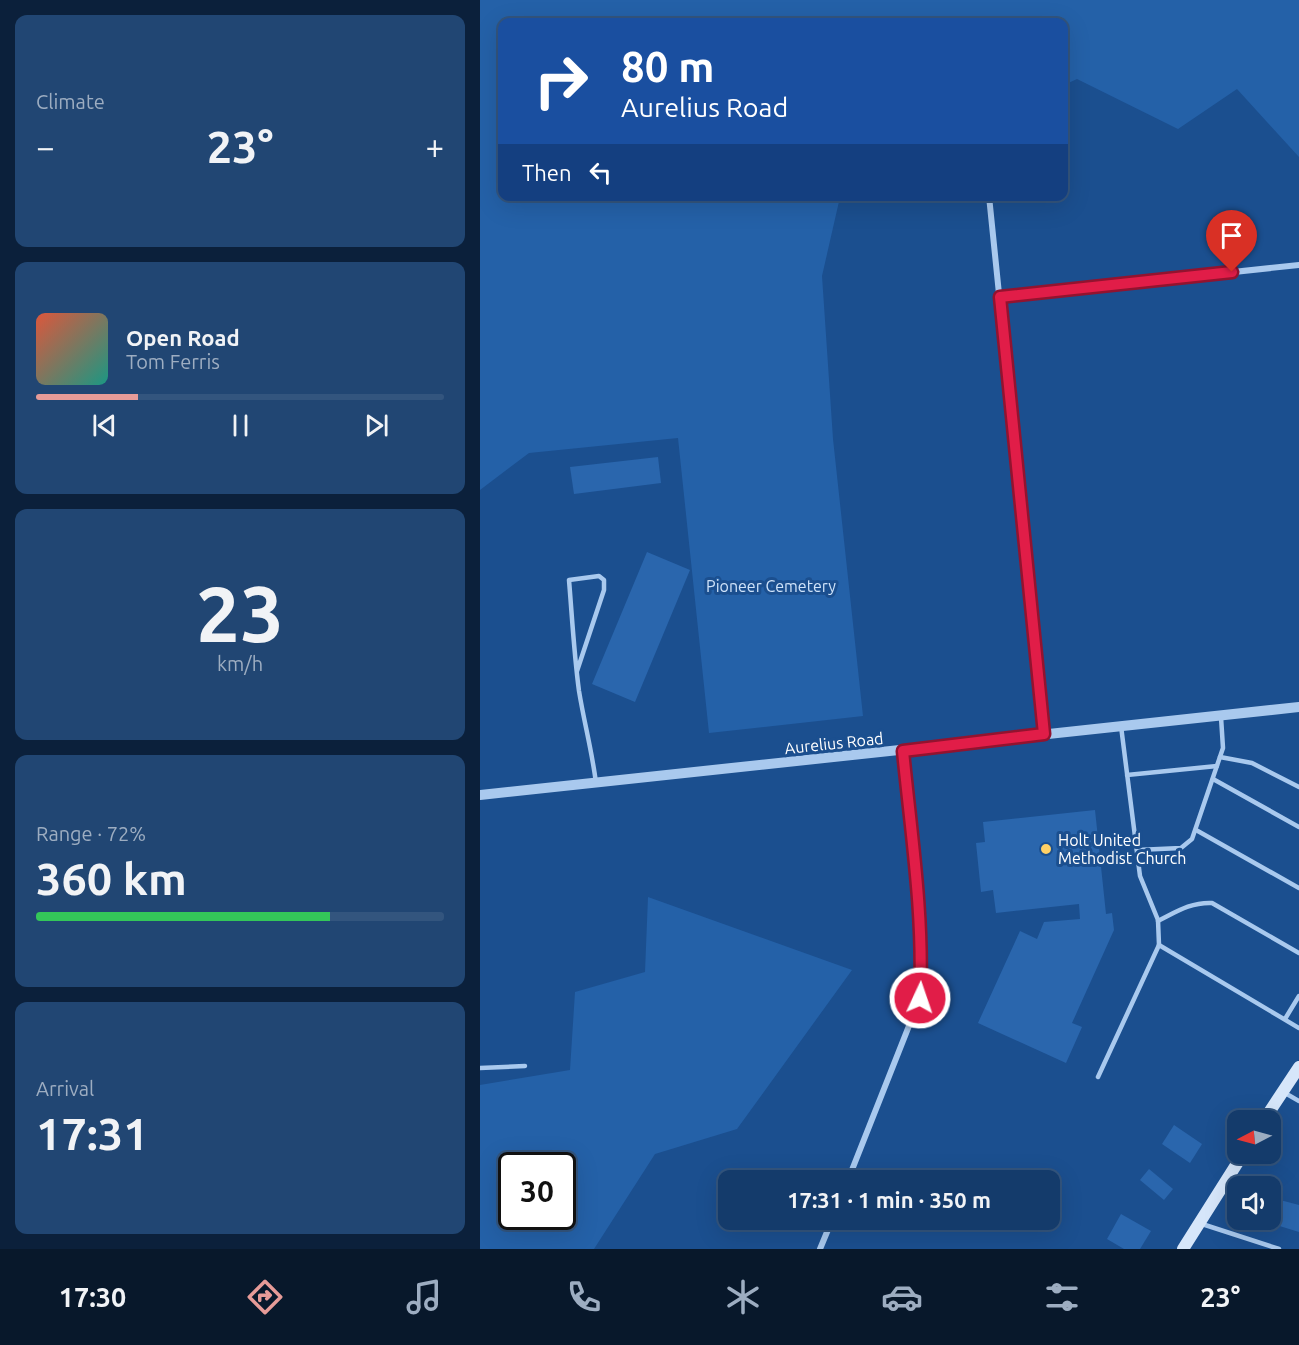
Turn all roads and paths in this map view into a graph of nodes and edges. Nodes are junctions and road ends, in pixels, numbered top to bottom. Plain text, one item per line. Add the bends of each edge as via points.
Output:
1 (990, 201) edge
2 (1299, 265) edge
3 (1000, 297) junction
4 (577, 671) junction
5 (1299, 707) edge
6 (1221, 716) junction
7 (1121, 726) junction
8 (1044, 734) junction
9 (903, 751) junction
10 (1220, 757) junction
11 (1217, 766) junction
12 (1127, 776) junction
13 (1213, 779) junction
14 (596, 783) junction
15 (1299, 788) edge
16 (480, 795) edge
17 (1299, 827) edge
18 (1196, 830) junction
19 (1137, 850) junction
20 (1299, 888) edge
21 (1158, 921) junction
22 (1159, 945) junction
23 (1299, 953) edge
24 (1299, 996) edge
25 (1285, 1019) junction
26 (1299, 1028) edge
27 (525, 1066) dead end
28 (1299, 1067) edge
29 (480, 1068) edge
30 (1098, 1077) dead end
31 (1283, 1092) junction
32 (1299, 1101) edge
33 (1271, 1110) edge
34 (1238, 1164) edge
35 (852, 1170) edge
36 (1200, 1223) junction
37 (828, 1230) edge
38 (820, 1249) edge
39 (1183, 1249) edge
40 (1280, 1249) edge

1 - 3 street
2 - 3 street
3 - 8 street
4 - 4 lane via 569,580 599,576 604,590
4 - 14 lane
5 - 6 street, Aurelius Road
6 - 7 street, Aurelius Road
6 - 10 lane
7 - 8 street, Aurelius Road
7 - 12 lane
8 - 9 street, Aurelius Road
9 - 14 street, Aurelius Road
9 - 35 street via 919,905 920,998
10 - 11 lane
10 - 15 lane via 1252,763
11 - 12 lane
11 - 13 lane
12 - 19 lane
13 - 17 lane
13 - 18 lane
14 - 16 street, Aurelius Road
18 - 19 lane via 1181,848
18 - 20 lane
19 - 21 lane via 1140,876
21 - 22 lane
21 - 23 lane via 1189,905 1212,903
22 - 25 lane
22 - 30 lane
24 - 25 lane
25 - 26 lane
27 - 29 lane
28 - 31 main road
31 - 32 lane
31 - 33 main road
34 - 36 main road
36 - 39 main road
36 - 40 lane
37 - 38 street

